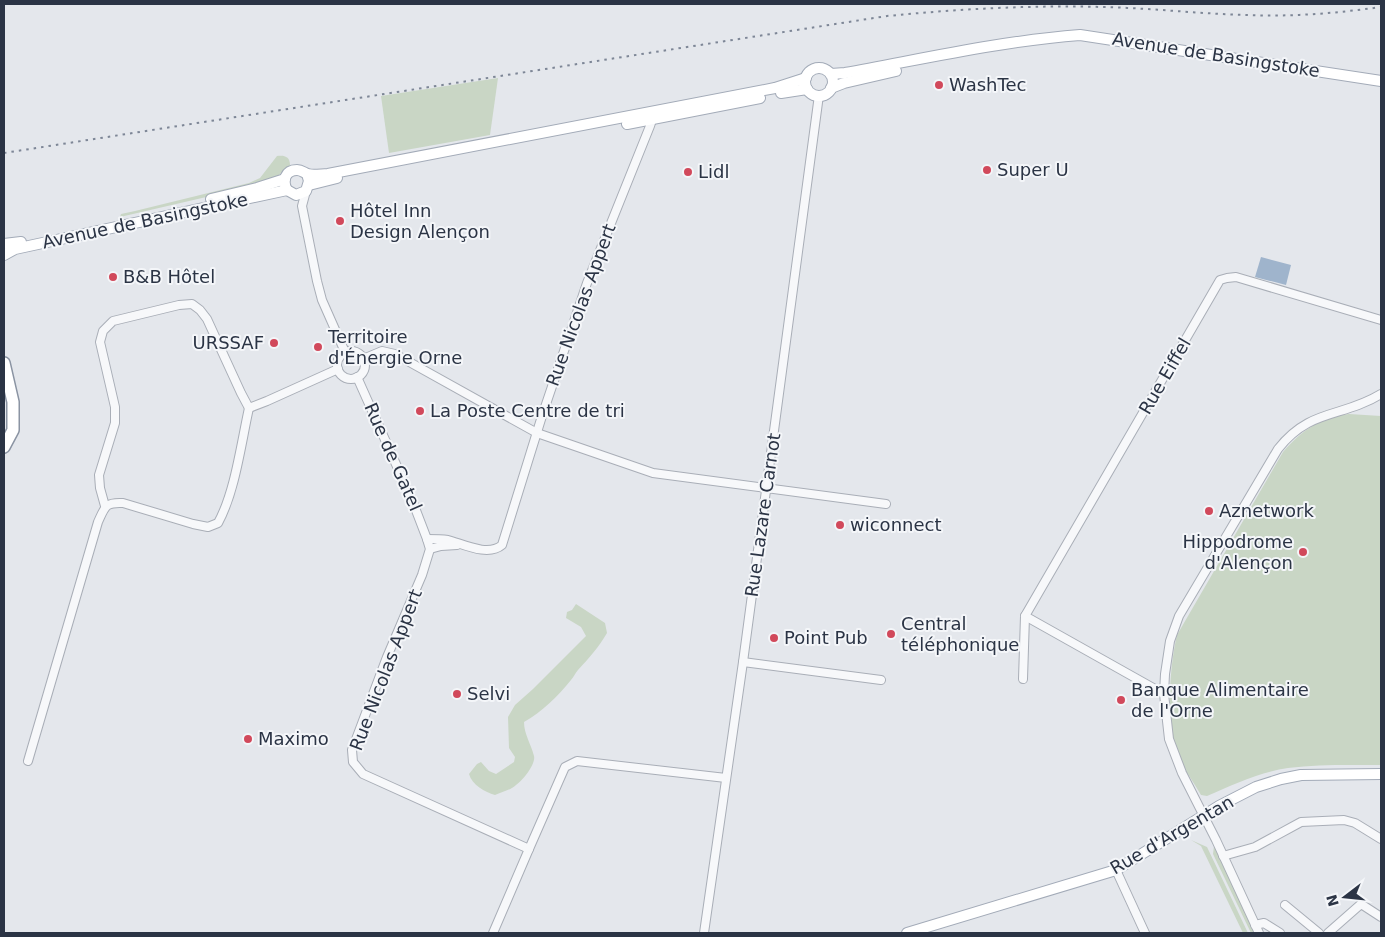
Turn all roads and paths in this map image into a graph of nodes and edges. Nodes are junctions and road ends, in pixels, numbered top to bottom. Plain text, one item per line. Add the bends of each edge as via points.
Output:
1 (1051, 37) junction
2 (831, 74) junction
3 (1381, 81) edge
4 (806, 84) junction
5 (831, 88) junction
6 (819, 95) junction
7 (651, 116) junction
8 (590, 126) junction
9 (307, 174) junction
10 (285, 179) junction
11 (308, 188) junction
12 (290, 192) junction
13 (302, 206) junction
14 (4, 244) edge
15 (4, 255) edge
16 (1381, 320) edge
17 (345, 352) junction
18 (363, 359) junction
19 (4, 363) edge
20 (338, 369) junction
21 (357, 377) junction
22 (4, 382) edge
23 (1381, 394) edge
24 (249, 408) junction
25 (537, 433) junction
26 (4, 438) edge
27 (4, 447) edge
28 (766, 488) junction
29 (886, 504) dead end
30 (105, 506) junction
31 (428, 539) junction
32 (461, 545) junction
33 (430, 549) junction
34 (1026, 616) junction
35 (743, 662) junction
36 (1023, 679) dead end
37 (881, 680) dead end
38 (1164, 694) junction
39 (28, 761) dead end
40 (1381, 774) edge
41 (726, 778) junction
42 (1203, 816) junction
43 (1381, 839) edge
44 (529, 849) junction
45 (1222, 856) junction
46 (1116, 870) junction
47 (1285, 905) dead end
48 (1381, 916) edge
49 (1256, 925) junction
50 (493, 933) edge
51 (704, 933) edge
52 (907, 933) edge
53 (1145, 933) edge
54 (1259, 933) edge
55 (1280, 933) edge
56 (1320, 933) edge
57 (1328, 933) edge

1 - 2 main road, Avenue de Basingstoke
1 - 3 main road, Avenue de Basingstoke via 1080,35 1116,39
1 - 5 main road, Avenue de Basingstoke
2 - 4 main road via 819,68 810,71
2 - 5 main road
4 - 6 main road via 814,95
4 - 7 main road
5 - 6 main road via 826,94
6 - 28 street, Rue Lazare Carnot
7 - 8 main road
7 - 25 street, Rue Nicolas Appert via 595,260
8 - 9 main road via 328,174
8 - 11 main road via 338,178
9 - 10 main road via 295,170
9 - 11 main road
10 - 12 main road
10 - 14 main road, Avenue de Basingstoke via 99,226
11 - 12 main road via 300,194
11 - 13 street
12 - 13 street
12 - 15 main road, Avenue de Basingstoke via 15,250
13 - 17 street via 322,300
16 - 34 street, Rue Eiffel via 1236,277 1220,280
17 - 18 street via 357,352
17 - 20 street via 339,358
18 - 21 street via 363,371
18 - 25 street via 382,352 396,354
19 - 27 highway via 13,402 13,430
20 - 21 street via 345,377
20 - 24 street
21 - 31 street, Rue de Gatel
22 - 26 highway via 8,402 8,429
23 - 38 street via 1302,425 1278,449 1179,616 1170,641
24 - 30 street via 230,494 218,523 208,527 193,524 123,503 113,502
24 - 30 street via 207,319 192,304 113,322 103,331 100,342 115,407 115,424 98,475
25 - 28 street via 653,473
25 - 32 street, Rue Nicolas Appert via 502,545 490,550
28 - 29 street
28 - 35 street, Rue Lazare Carnot
30 - 39 street
31 - 32 street, Rue Nicolas Appert
31 - 33 street, Rue Nicolas Appert
32 - 33 street, Rue Nicolas Appert
33 - 44 street, Rue Nicolas Appert via 352,750 353,762 363,774
34 - 36 street
34 - 38 street
35 - 37 street
35 - 41 street, Rue Lazare Carnot
38 - 42 street via 1171,746
40 - 42 main road, Rue d'Argentan via 1301,775 1281,779 1256,787
41 - 44 street via 577,761 571,763 565,767
41 - 51 street, Rue Lazare Carnot
42 - 45 street
42 - 46 main road, Rue d'Argentan
43 - 45 street via 1344,820 1301,822 1255,847
44 - 50 street
45 - 49 street
46 - 52 main road, Rue d'Argentan
46 - 53 street
47 - 56 street
48 - 57 street via 1361,904
49 - 54 street
49 - 55 street via 1264,923

